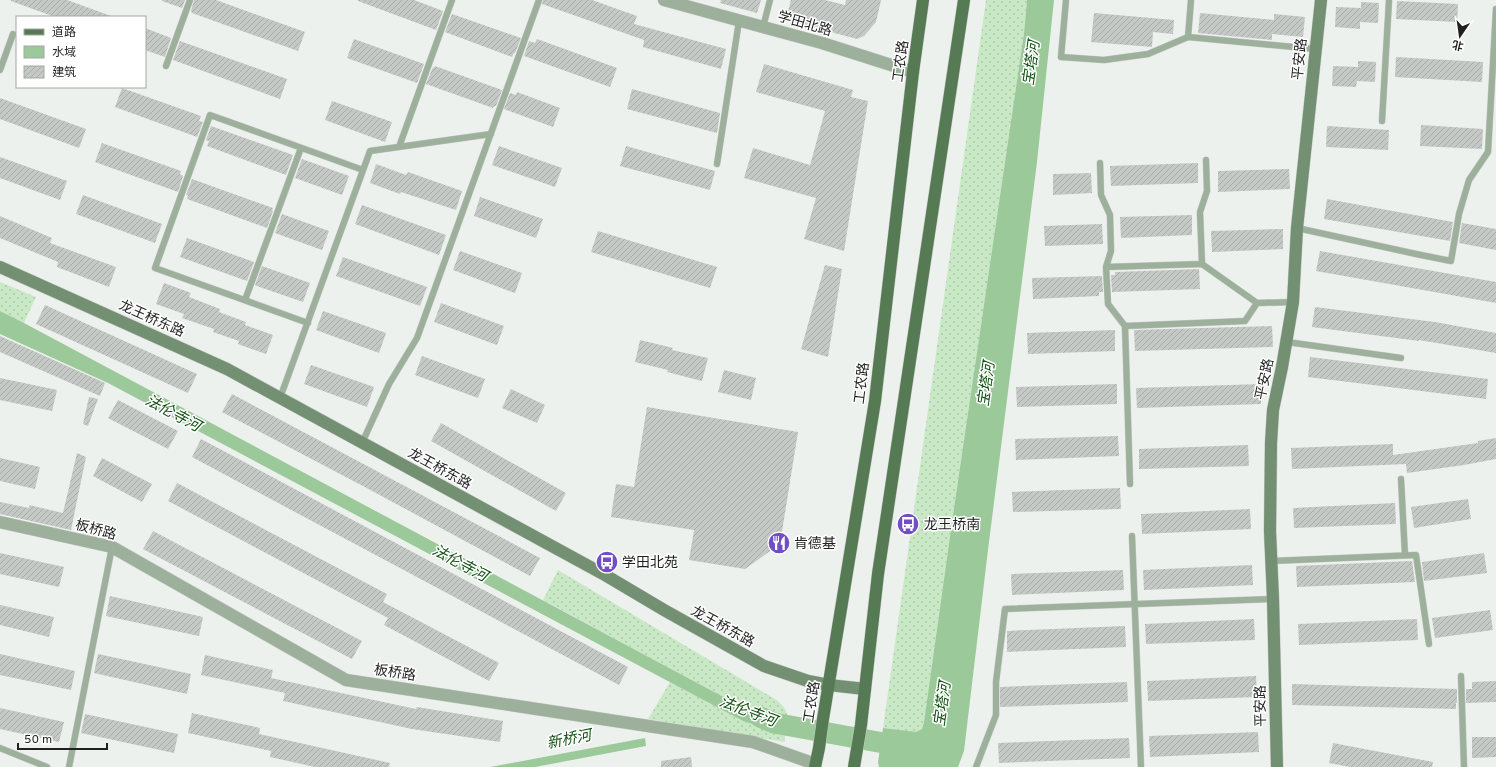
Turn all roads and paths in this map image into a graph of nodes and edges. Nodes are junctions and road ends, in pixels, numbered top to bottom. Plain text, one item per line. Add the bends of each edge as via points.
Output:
1 (190, 0) edge
2 (452, 0) edge
3 (539, 0) edge
4 (664, 0) edge
5 (770, 0) edge
6 (924, 0) edge
7 (964, 0) edge
8 (1066, 0) edge
9 (1191, 0) edge
10 (1322, 0) edge
11 (1389, 0) edge
12 (1496, 9) edge
13 (739, 21) junction
14 (763, 27) junction
15 (13, 34) dead end
16 (1188, 37) junction
17 (1316, 49) junction
18 (1495, 54) edge
19 (166, 66) dead end
20 (0, 70) edge
21 (913, 72) junction
22 (1382, 121) dead end
23 (491, 134) junction
24 (399, 147) junction
25 (300, 148) junction
26 (1206, 160) dead end
27 (1100, 163) dead end
28 (717, 164) dead end
29 (363, 170) junction
30 (1297, 228) junction
31 (1202, 264) junction
32 (0, 267) edge
33 (1106, 267) junction
34 (245, 300) junction
35 (1293, 302) junction
36 (1257, 303) junction
37 (308, 323) junction
38 (1125, 326) junction
39 (1287, 342) junction
40 (1401, 358) dead end
41 (280, 398) junction
42 (362, 443) junction
43 (1401, 479) dead end
44 (1130, 484) dead end
45 (0, 522) edge
46 (1132, 536) dead end
47 (112, 547) junction
48 (1405, 556) junction
49 (1271, 561) junction
50 (1273, 599) junction
51 (1135, 604) junction
52 (1429, 644) dead end
53 (1462, 676) dead end
54 (829, 685) junction
55 (865, 689) junction
56 (0, 748) edge
57 (855, 763) edge
58 (815, 765) edge
59 (48, 767) edge
60 (70, 767) edge
61 (976, 767) edge
62 (1141, 767) edge
63 (1277, 767) edge
64 (1464, 767) edge

1 - 19 lane
2 - 24 lane
3 - 23 lane
4 - 13 street, 学田北路
5 - 14 lane
6 - 21 main road, 工农路
7 - 55 main road via 878,574
8 - 16 lane via 1061,57 1104,60 1148,54
9 - 16 lane
10 - 17 street, 平安路
11 - 22 lane
12 - 18 lane
13 - 14 street, 学田北路
13 - 28 lane
14 - 21 street, 学田北路
15 - 20 lane
16 - 17 lane
17 - 30 street, 平安路
18 - 30 lane via 1488,152 1470,180 1459,214 1451,260
21 - 54 main road, 工农路 via 875,401
23 - 24 lane
23 - 42 lane via 417,338 389,384
24 - 29 lane via 370,150
25 - 29 lane
25 - 34 lane
25 - 34 lane via 210,115 155,268
26 - 31 lane via 1207,191 1200,212
27 - 33 lane via 1101,195 1110,215 1112,251
29 - 37 lane
30 - 35 street, 平安路
31 - 33 lane
31 - 36 lane
32 - 41 street, 龙王桥东路 via 227,368
33 - 38 lane via 1108,304
34 - 37 lane
35 - 36 lane
35 - 39 street, 平安路
36 - 38 lane via 1245,321
37 - 41 lane
38 - 44 lane
39 - 40 lane
39 - 49 street, 平安路 via 1273,410
41 - 42 street, 龙王桥东路
42 - 54 street, 龙王桥东路 via 605,575 764,666 808,681
43 - 48 lane
45 - 47 street, 板桥路
46 - 51 lane
47 - 58 street, 板桥路 via 346,680 753,742
47 - 60 lane
48 - 49 lane
48 - 52 lane via 1416,555
49 - 50 street, 平安路
50 - 51 lane
50 - 63 street, 平安路
51 - 61 lane via 1005,609 996,682 996,714
51 - 62 lane
53 - 64 lane
54 - 55 street, 龙王桥东路
54 - 58 main road, 工农路
55 - 57 main road
56 - 59 lane

